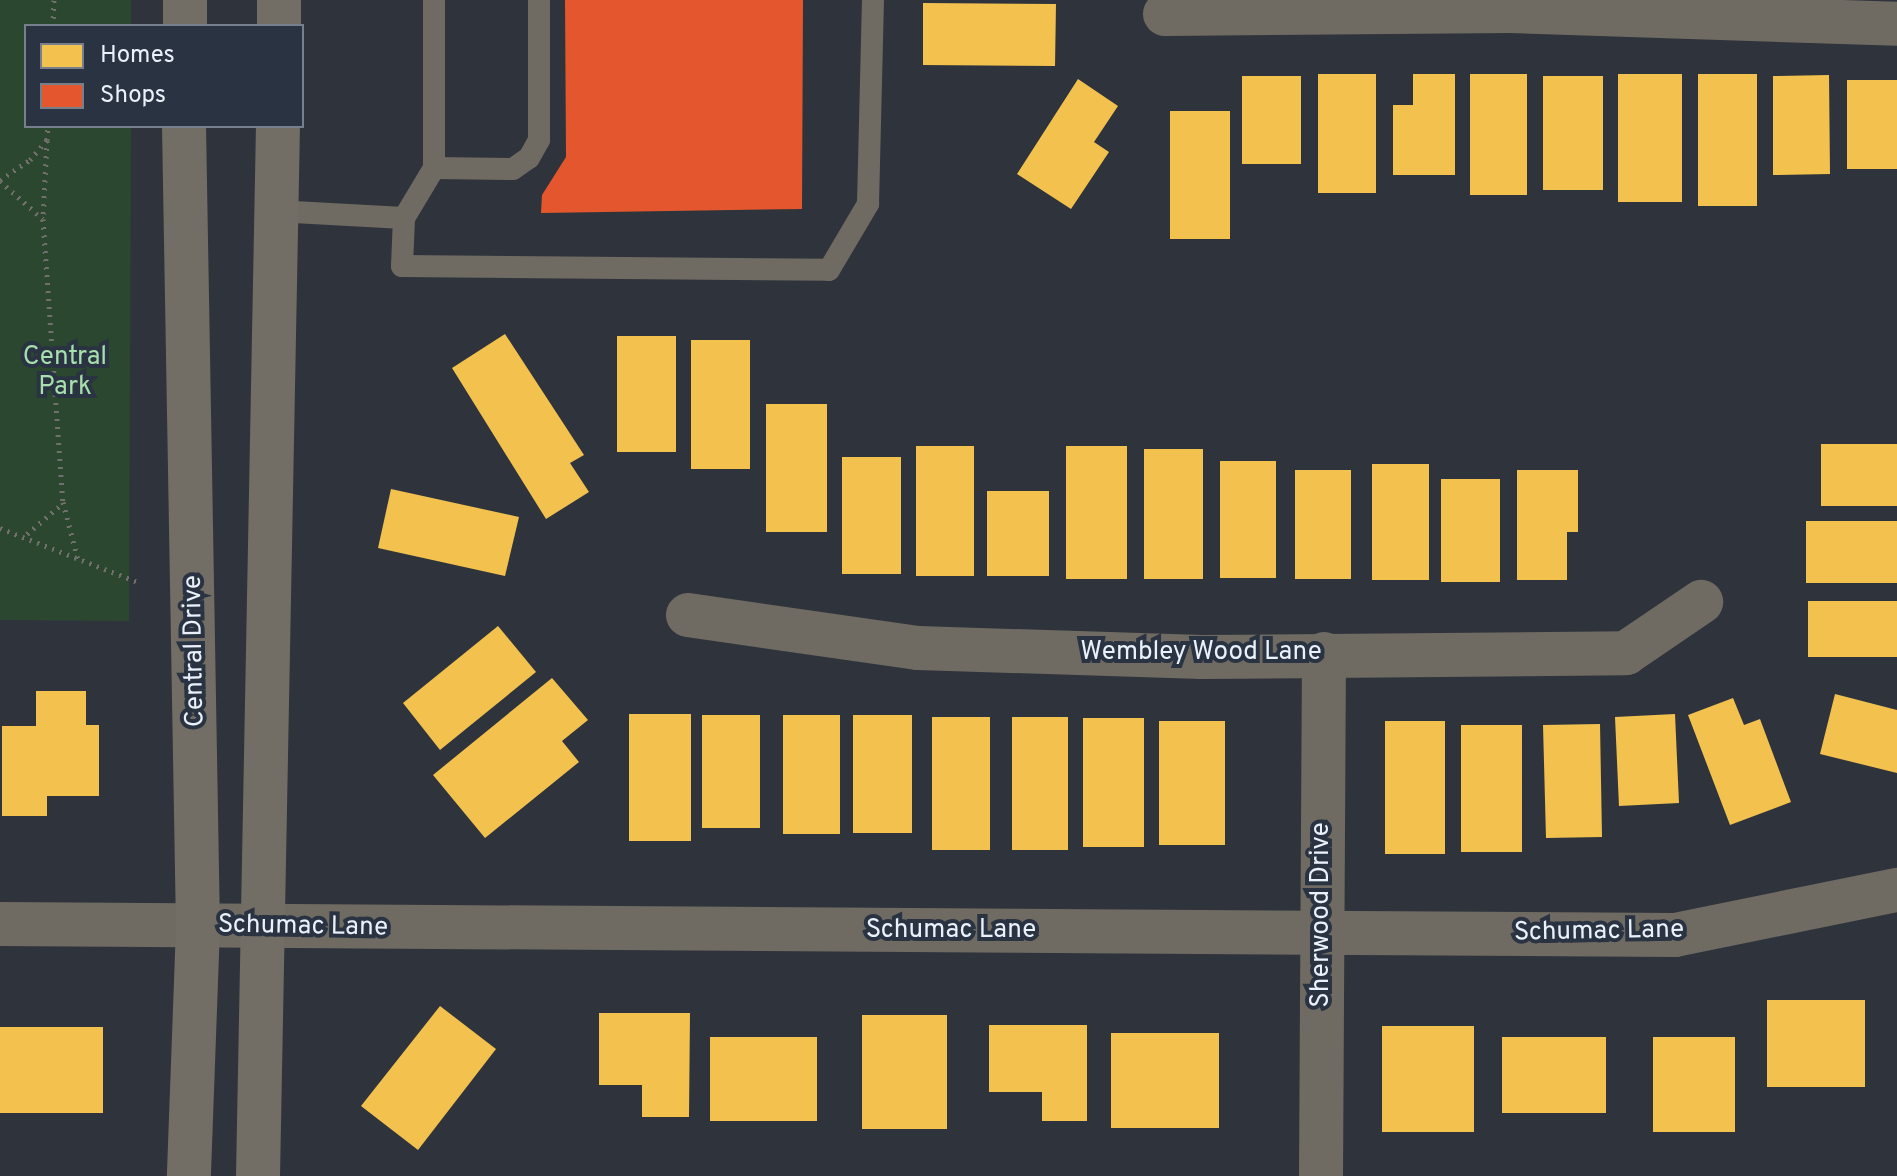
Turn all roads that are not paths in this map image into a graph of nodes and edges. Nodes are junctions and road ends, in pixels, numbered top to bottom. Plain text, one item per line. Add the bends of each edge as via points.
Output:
1 (185, 0) edge
2 (279, 0) edge
3 (434, 0) edge
4 (539, 0) edge
5 (873, 0) edge
6 (1165, 14) dead end
7 (185, 24) edge
8 (279, 24) edge
9 (1897, 24) edge
10 (184, 128) edge
11 (278, 128) edge
12 (434, 168) junction
13 (275, 211) junction
14 (404, 218) junction
15 (1701, 602) dead end
16 (688, 615) dead end
17 (1324, 654) junction
18 (1897, 890) edge
19 (0, 924) edge
20 (198, 927) junction
21 (266, 927) junction
22 (1322, 933) junction
23 (189, 1176) edge
24 (258, 1176) edge
25 (1321, 1176) edge

1 - 7 main road
2 - 8 main road
3 - 12 lane
4 - 12 lane via 539,140 529,158 513,169
5 - 14 lane via 868,204 829,270 402,266
6 - 9 street via 1510,11
10 - 20 main road, Central Drive
11 - 13 main road
12 - 14 lane
13 - 14 lane
13 - 21 main road
15 - 17 street, Wembley Wood Lane via 1626,653
16 - 17 street, Wembley Wood Lane via 918,648
17 - 22 street, Sherwood Drive
18 - 22 street, Schumac Lane via 1675,935
19 - 20 street, Schumac Lane
20 - 21 street, Schumac Lane
20 - 23 main road, Central Drive
21 - 22 street, Schumac Lane
21 - 24 main road
22 - 25 street, Sherwood Drive

